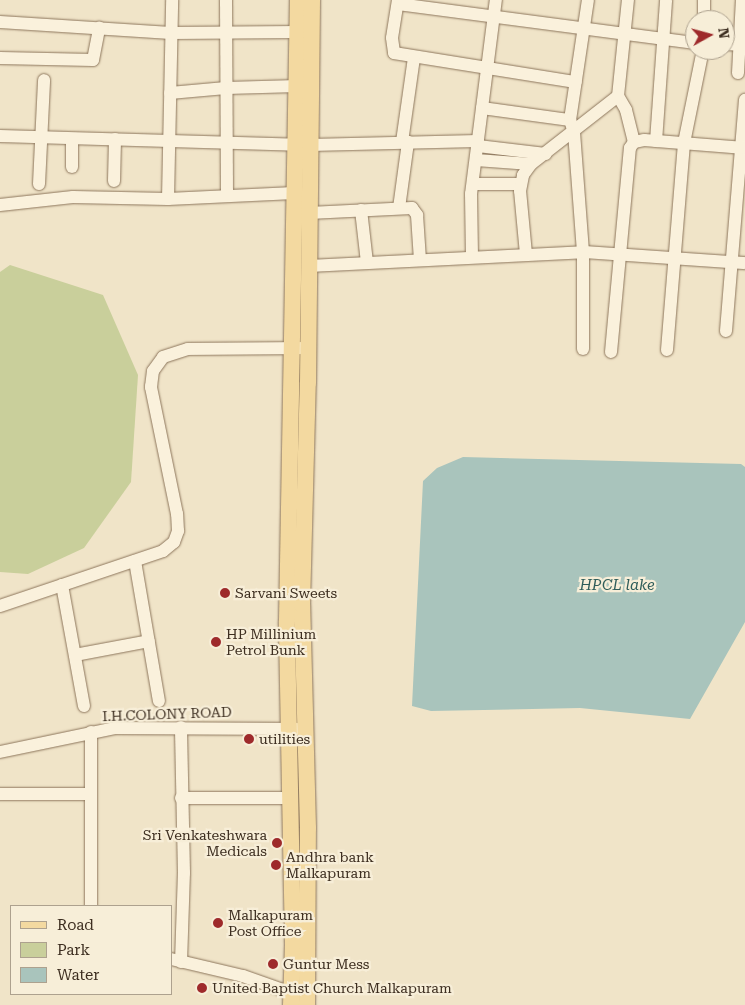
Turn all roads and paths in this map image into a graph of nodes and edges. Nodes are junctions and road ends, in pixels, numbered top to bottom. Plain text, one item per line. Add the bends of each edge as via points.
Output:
1 (172, 0) edge
2 (226, 0) edge
3 (298, 0) edge
4 (312, 0) edge
5 (496, 0) edge
6 (588, 0) edge
7 (628, 0) edge
8 (666, 0) edge
9 (742, 0) edge
10 (398, 2) edge
11 (493, 18) junction
12 (0, 22) edge
13 (99, 28) junction
14 (584, 30) junction
15 (226, 31) junction
16 (298, 32) junction
17 (171, 33) junction
18 (626, 35) junction
19 (663, 39) junction
20 (685, 42) edge
21 (742, 45) edge
22 (0, 58) edge
23 (414, 58) junction
24 (701, 60) edge
25 (487, 68) junction
26 (738, 73) dead end
27 (44, 80) dead end
28 (576, 82) junction
29 (298, 86) junction
30 (226, 88) junction
31 (170, 93) junction
32 (618, 96) junction
33 (745, 100) edge
34 (482, 108) junction
35 (572, 126) junction
36 (0, 136) edge
37 (40, 138) junction
38 (72, 139) junction
39 (115, 139) junction
40 (656, 141) junction
41 (405, 142) junction
42 (634, 142) junction
43 (171, 143) junction
44 (228, 143) junction
45 (478, 143) junction
46 (684, 144) junction
47 (303, 145) junction
48 (743, 148) edge
49 (546, 154) junction
50 (476, 160) junction
51 (531, 164) junction
52 (72, 167) dead end
53 (114, 181) dead end
54 (39, 184) dead end
55 (473, 184) junction
56 (520, 184) junction
57 (294, 193) junction
58 (227, 196) junction
59 (168, 198) junction
60 (0, 205) edge
61 (400, 208) junction
62 (361, 210) junction
63 (310, 213) junction
64 (583, 252) junction
65 (526, 254) junction
66 (620, 255) junction
67 (472, 257) junction
68 (675, 258) junction
69 (420, 260) junction
70 (367, 263) junction
71 (739, 263) edge
72 (309, 266) junction
73 (726, 331) dead end
74 (291, 348) junction
75 (308, 349) junction
76 (583, 349) dead end
77 (667, 350) dead end
78 (610, 352) dead end
79 (135, 561) junction
80 (62, 585) junction
81 (0, 606) edge
82 (149, 641) junction
83 (75, 655) junction
84 (159, 701) dead end
85 (84, 706) dead end
86 (181, 727) junction
87 (299, 729) junction
88 (91, 732) junction
89 (0, 752) edge
90 (0, 794) edge
91 (91, 794) junction
92 (181, 798) junction
93 (291, 798) junction
94 (291, 860) junction
95 (308, 861) junction
96 (91, 905) edge
97 (176, 961) edge
98 (291, 999) edge
99 (307, 1005) edge

1 - 17 street
2 - 15 street
3 - 16 main road
4 - 47 main road
5 - 11 street
6 - 14 street
7 - 18 street
8 - 19 street
9 - 21 street
10 - 11 street
10 - 23 street via 392,47 394,53
11 - 14 street
11 - 25 street
12 - 13 street
13 - 17 street
13 - 22 street via 93,60
14 - 18 street
14 - 28 street
15 - 16 street
15 - 17 street
15 - 30 street
16 - 29 main road
17 - 31 street
18 - 19 street
18 - 32 street
19 - 20 street
19 - 40 street
21 - 26 street
23 - 25 street
23 - 41 street
24 - 46 street
25 - 28 street
25 - 34 street
27 - 37 street
28 - 35 street
29 - 30 street
29 - 47 main road
30 - 31 street
30 - 44 street
31 - 43 street
32 - 35 street
32 - 42 street via 626,110
33 - 48 street
34 - 35 street
34 - 45 street
35 - 49 street
35 - 64 street
36 - 37 street
37 - 38 street
37 - 54 street
38 - 39 street
38 - 52 street
39 - 43 street
39 - 53 street
40 - 42 street
40 - 46 street
41 - 45 street
41 - 47 street
41 - 61 street
42 - 66 street via 628,161
43 - 44 street
43 - 59 street
44 - 47 street
44 - 58 street
45 - 49 street
45 - 50 street
46 - 48 street
46 - 68 street
47 - 57 main road
47 - 63 main road
48 - 71 street
49 - 51 street
50 - 51 street
50 - 55 street
51 - 56 street
55 - 56 street
55 - 67 street
56 - 65 street
57 - 58 street
57 - 74 main road
58 - 59 street
59 - 60 street via 73,196
61 - 62 street
61 - 69 street via 415,211
62 - 63 street
62 - 70 street
63 - 72 main road
64 - 65 street
64 - 66 street
64 - 76 street
65 - 67 street
66 - 68 street
66 - 78 street
67 - 69 street
68 - 71 street
68 - 77 street
69 - 70 street
70 - 72 street
71 - 73 street
72 - 75 main road
74 - 75 street
74 - 79 street via 188,349 163,357 153,371 151,387 178,531 174,542 164,551
74 - 87 main road via 287,621
75 - 87 main road
79 - 80 street
79 - 82 street
80 - 81 street
80 - 83 street
82 - 83 street
82 - 84 street
83 - 85 street
86 - 87 street, I.H.COLONY ROAD
86 - 88 street, I.H.COLONY ROAD via 115,728
86 - 92 street
87 - 93 main road
87 - 95 main road
88 - 89 street, I.H.COLONY ROAD
88 - 91 street
90 - 91 street
91 - 96 street
92 - 93 street
92 - 97 street via 184,873
93 - 94 main road
94 - 95 street
94 - 98 main road
95 - 99 main road
97 - 98 street via 243,976

